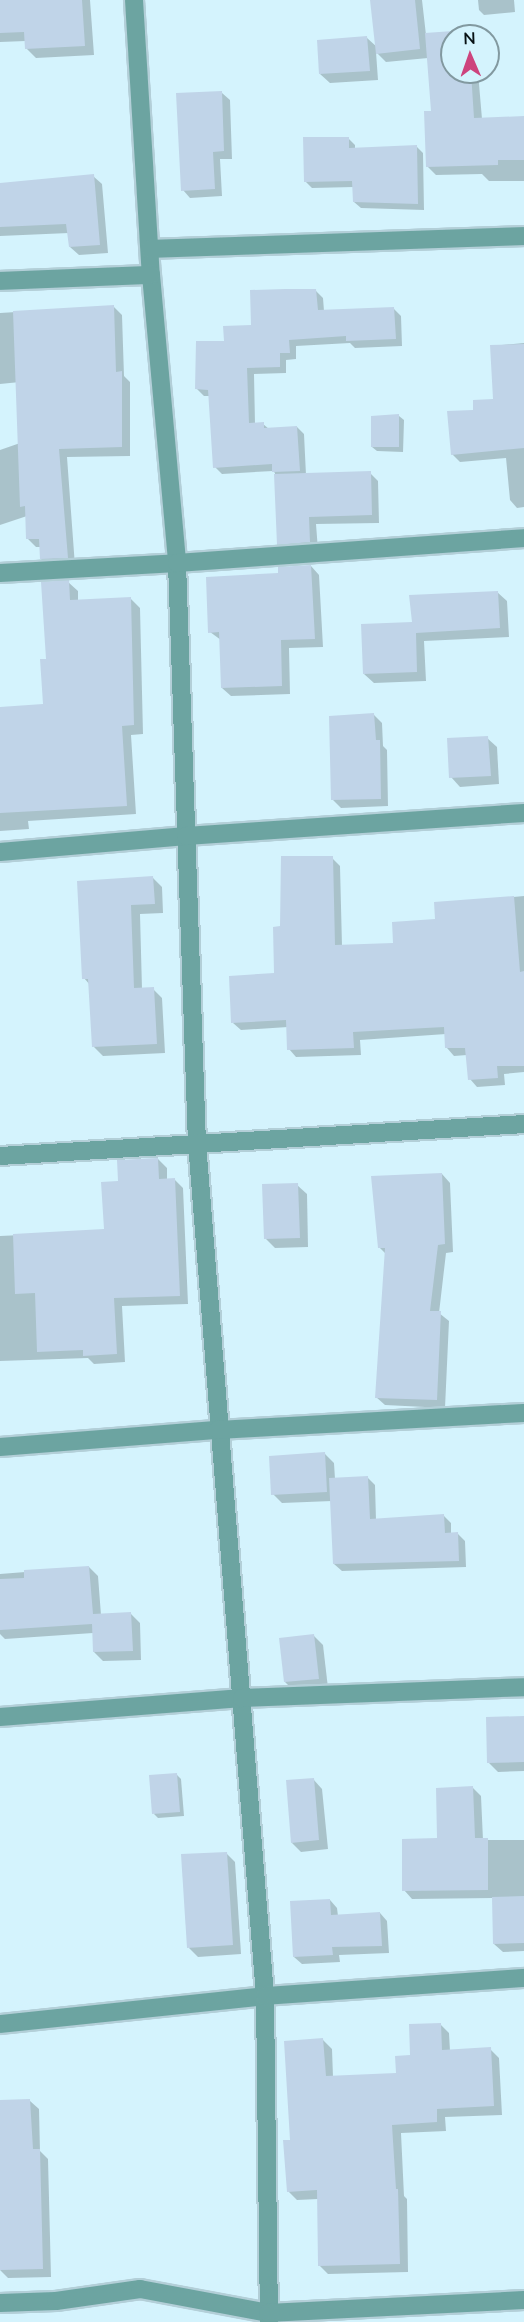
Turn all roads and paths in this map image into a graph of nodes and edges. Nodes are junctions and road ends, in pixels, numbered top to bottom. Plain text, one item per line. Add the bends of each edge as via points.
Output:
1 (134, 0) edge
2 (524, 236) edge
3 (150, 249) junction
4 (151, 274) junction
5 (0, 281) edge
6 (524, 538) edge
7 (177, 563) junction
8 (0, 573) edge
9 (524, 813) edge
10 (186, 836) junction
11 (0, 852) edge
12 (524, 1124) edge
13 (196, 1143) junction
14 (0, 1156) edge
15 (524, 1413) edge
16 (218, 1430) junction
17 (0, 1447) edge
18 (524, 1687) edge
19 (242, 1698) junction
20 (0, 1717) edge
21 (524, 1978) edge
22 (265, 1996) junction
23 (0, 2024) edge
24 (524, 2300) edge
25 (0, 2303) edge
26 (268, 2318) edge

1 - 3 street
2 - 3 street
3 - 4 street
4 - 5 street
4 - 7 street
6 - 7 street
7 - 8 street
7 - 10 street
9 - 10 street
10 - 11 street
10 - 13 street
12 - 13 street
13 - 14 street
13 - 16 street
15 - 16 street
16 - 17 street
16 - 19 street
18 - 19 street
19 - 20 street
19 - 22 street
21 - 22 street
22 - 23 street
22 - 26 street
24 - 26 street
25 - 26 street via 56,2301 140,2289

